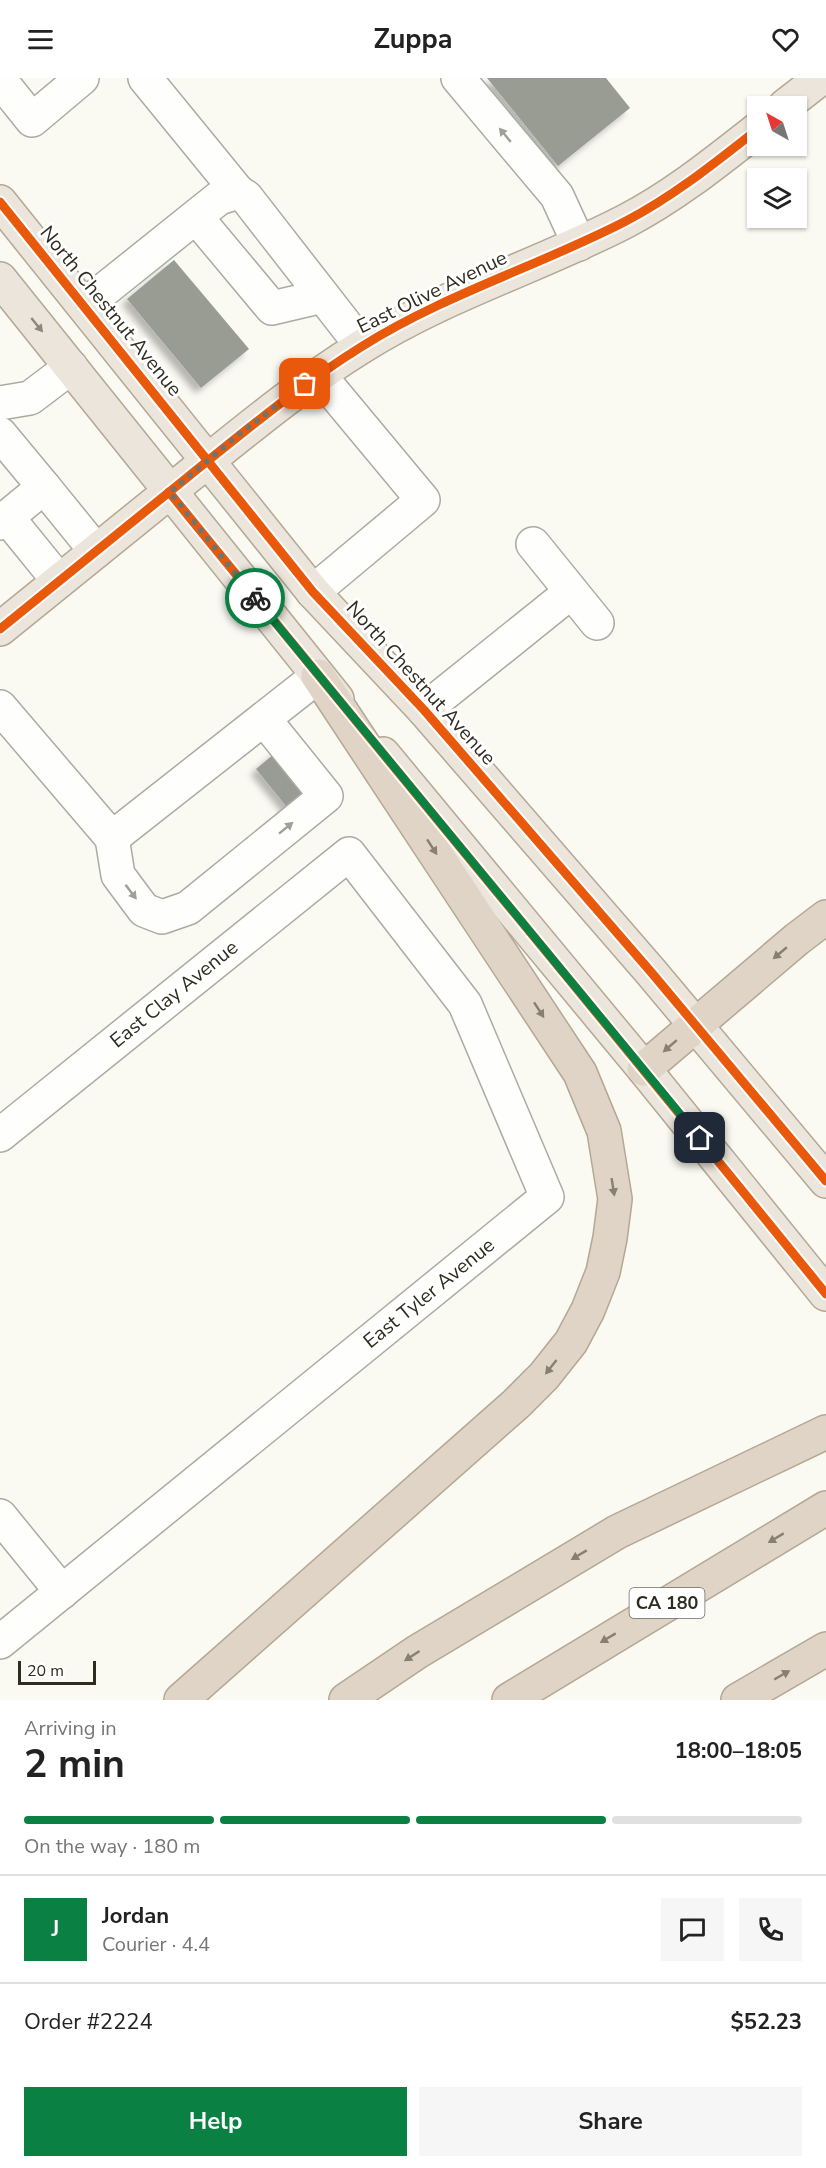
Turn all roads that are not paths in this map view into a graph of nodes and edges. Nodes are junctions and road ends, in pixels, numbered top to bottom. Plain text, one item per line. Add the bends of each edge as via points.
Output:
1 (82, 78) edge
2 (145, 78) edge
3 (458, 78) edge
4 (821, 78) edge
5 (0, 80) edge
6 (798, 96) edge
7 (747, 138) edge
8 (238, 192) junction
9 (0, 202) edge
10 (196, 217) junction
11 (579, 244) junction
12 (0, 279) edge
13 (323, 296) junction
14 (84, 306) junction
15 (362, 346) junction
16 (71, 367) junction
17 (319, 375) junction
18 (0, 403) edge
19 (0, 434) edge
20 (209, 460) junction
21 (44, 487) junction
22 (170, 492) junction
23 (4, 520) edge
24 (533, 544) dead end
25 (96, 551) junction
26 (59, 581) junction
27 (314, 592) junction
28 (571, 592) junction
29 (2, 623) edge
30 (597, 623) dead end
31 (318, 676) junction
32 (0, 707) edge
33 (424, 710) junction
34 (264, 719) junction
35 (112, 838) junction
36 (349, 854) joint
37 (826, 917) edge
38 (695, 1024) junction
39 (644, 1068) junction
40 (0, 1135) edge
41 (826, 1181) edge
42 (826, 1294) edge
43 (826, 1411) edge
44 (805, 1436) edge
45 (826, 1508) edge
46 (0, 1516) edge
47 (62, 1592) junction
48 (0, 1642) edge
49 (826, 1649) edge
50 (181, 1700) edge
51 (346, 1700) edge
52 (509, 1700) edge
53 (738, 1700) edge

1 - 5 street via 32,120
2 - 8 street
11 -> 3 street via 557,196
4 - 6 main road
7 - 11 main road, East Olive Avenue via 663,200
8 - 10 street via 219,198
8 - 13 street via 246,197
9 - 14 main road, North Chestnut Avenue
10 - 13 street via 272,308
10 - 14 street
11 - 15 main road, East Olive Avenue via 460,294
12 -> 16 main road
13 - 15 street
14 - 20 main road, North Chestnut Avenue
15 - 17 main road, East Olive Avenue
16 - 18 street via 30,398
16 - 22 main road
17 - 20 main road, East Olive Avenue
17 - 27 street via 423,500
19 - 21 street
20 - 22 main road, East Olive Avenue
20 - 27 main road, North Chestnut Avenue
21 - 23 street
21 - 25 street
22 - 25 main road, East Olive Avenue
22 - 31 main road
23 - 26 street
24 - 28 street
25 - 26 main road, East Olive Avenue
26 - 29 main road, East Olive Avenue
27 - 33 main road, North Chestnut Avenue
28 - 30 street
28 - 33 street
31 - 34 street
31 - 39 main road
31 -> 50 highway via 580,1073 604,1131 615,1199 603,1272 588,1310 571,1342 544,1376
32 - 35 street
33 - 38 main road, North Chestnut Avenue
34 - 35 street
35 -> 34 street via 118,875 144,910 162,916 188,908 326,796
36 - 40 street, East Clay Avenue
36 - 47 street, East Tyler Avenue via 465,1004 547,1197
37 -> 38 highway
38 -> 39 highway
38 - 41 main road, North Chestnut Avenue
39 - 42 main road
43 - 44 highway
44 -> 51 highway via 617,1532 417,1652
45 -> 52 highway, CA 180
46 - 47 street
47 - 48 street, East Tyler Avenue
53 -> 49 highway

